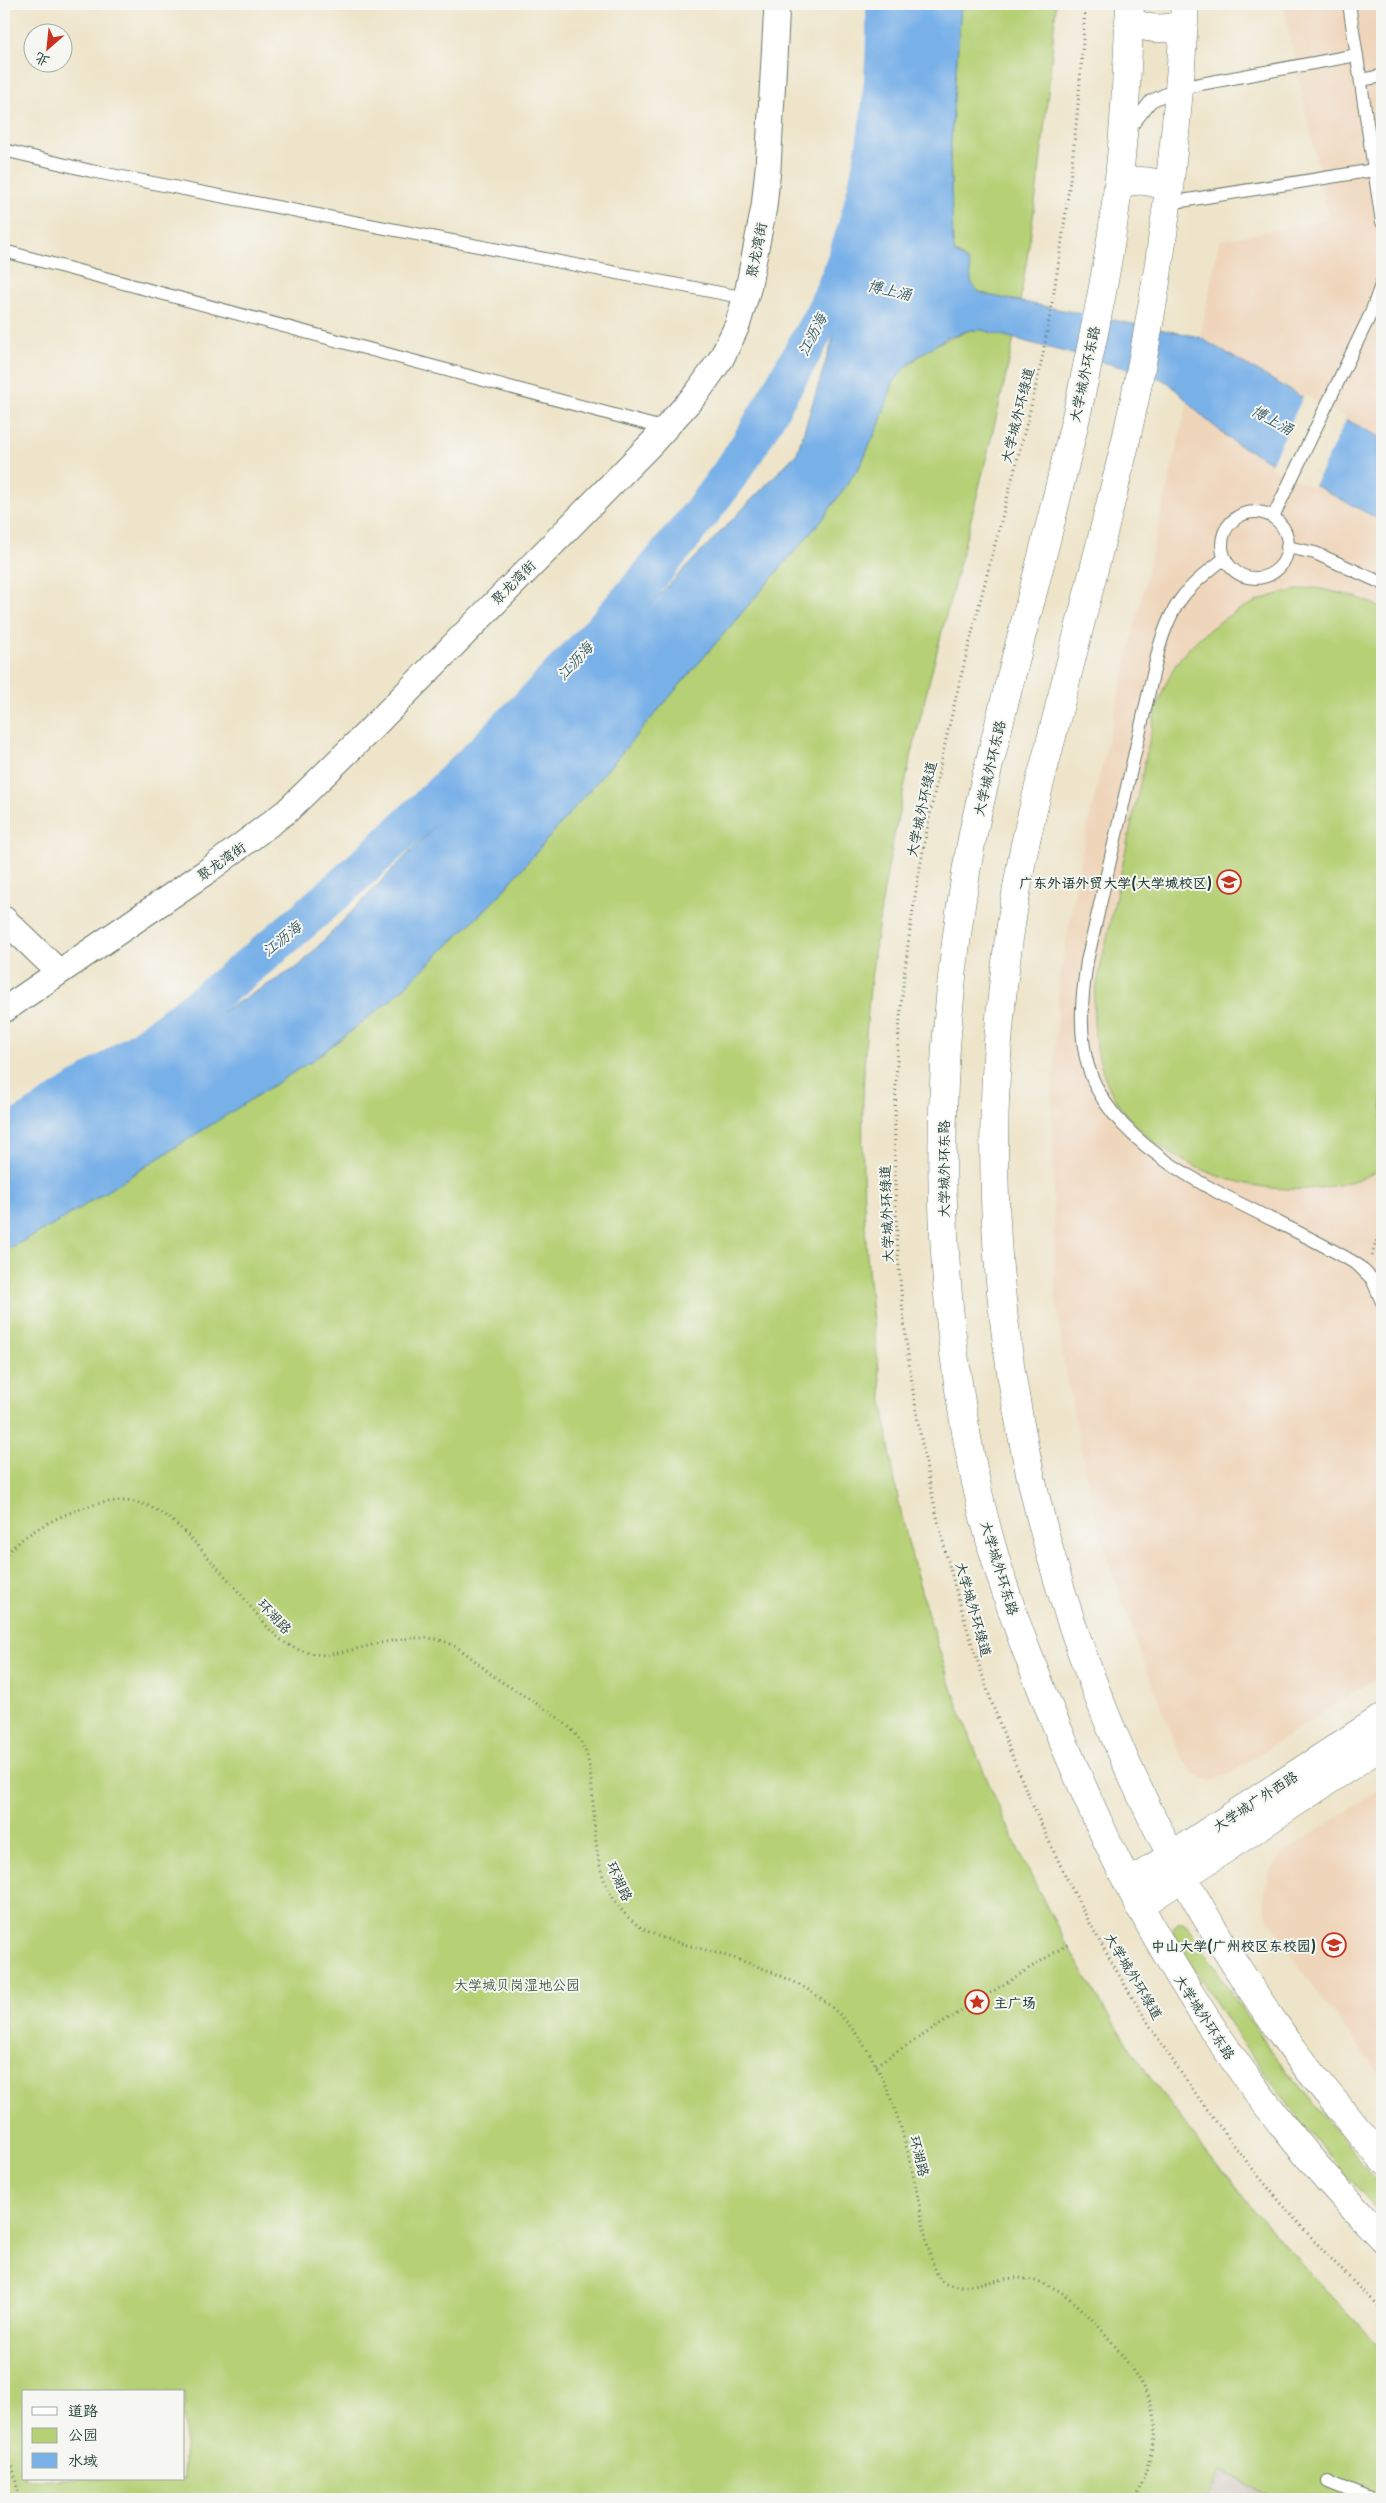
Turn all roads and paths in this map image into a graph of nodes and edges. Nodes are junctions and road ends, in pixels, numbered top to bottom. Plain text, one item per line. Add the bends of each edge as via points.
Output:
1 (777, 4) edge
2 (1085, 4) edge
3 (1349, 4) edge
4 (1130, 12) edge
5 (1184, 14) edge
6 (1357, 55) junction
7 (1382, 76) edge
8 (1361, 80) junction
9 (1179, 88) junction
10 (1123, 139) junction
11 (1377, 146) edge
12 (4, 150) edge
13 (1374, 170) junction
14 (1118, 185) junction
15 (1170, 196) junction
16 (1382, 222) edge
17 (4, 251) edge
18 (1382, 282) edge
19 (746, 298) junction
20 (666, 428) junction
21 (1273, 517) junction
22 (1288, 547) junction
23 (1225, 558) junction
24 (1382, 583) edge
25 (4, 919) edge
26 (59, 972) junction
27 (4, 1010) edge
28 (1382, 1221) edge
29 (1367, 1272) junction
30 (1382, 1302) edge
31 (4, 1557) edge
32 (1382, 1718) edge
33 (1382, 1745) edge
34 (1178, 1865) junction
35 (1133, 1895) junction
36 (1068, 1944) dead end
37 (876, 2066) junction
38 (1382, 2159) edge
39 (1382, 2238) edge
40 (1382, 2310) edge
41 (4, 2448) edge
42 (1328, 2482) dead end
43 (18, 2499) edge
44 (1138, 2499) edge
45 (1370, 2499) edge

1 - 19 street, 聚龙湾街 via 764,207
2 - 40 path, 大学城外环绿道 via 1073,156 1048,331 948,736 926,835 909,941 897,1072 895,1161 895,1202 906,1339 924,1459 953,1580 989,1696 1044,1832 1095,1933 1189,2085 1287,2210
3 - 6 lane
4 - 5 main road via 1143,26 1157,29
4 - 10 main road, 大学城外环东路
5 - 9 main road
6 - 8 lane
6 - 9 lane
7 - 8 lane
8 - 11 lane
9 - 10 lane via 1151,101 1136,117
9 - 15 main road
10 - 14 main road, 大学城外环东路
11 - 13 lane
12 - 19 lane via 91,171
13 - 15 lane
13 - 16 lane
14 - 15 main road via 1140,180 1158,183
14 - 35 main road, 大学城外环东路 via 1084,383 965,875 943,1063 942,1156 944,1249 953,1347 982,1508 1030,1664 1103,1834
15 - 34 main road via 1156,293 1134,404 1021,866 1002,994 994,1182 1010,1372 1044,1535 1073,1630 1126,1766
17 - 20 lane
18 - 21 lane via 1374,306
19 - 20 street, 聚龙湾街 via 721,359
20 - 26 street, 聚龙湾街 via 287,811 206,872
21 - 22 lane via 1282,527
21 - 23 lane via 1251,512 1236,518 1223,536
22 - 23 lane via 1278,568 1257,578 1241,575
22 - 24 lane via 1315,553
23 - 29 lane via 1186,591 1170,616 1159,648 1087,961 1081,1026 1088,1066 1112,1113 1162,1160 1346,1257
25 - 26 street
26 - 27 street, 聚龙湾街
28 - 29 path
29 - 30 lane
31 - 37 path, 环湖路 via 35,1530 66,1514 104,1504 146,1504 180,1526 266,1627 288,1645 326,1655 407,1639 445,1641 457,1648 489,1674 561,1720 582,1742 590,1773 594,1844 599,1863 618,1905 632,1922 659,1937 732,1958 808,1989 841,2016
32 - 34 main road, 大学城广外西路
33 - 34 main road, 大学城广外西路
34 - 35 main road, 大学城广外西路
34 - 38 main road via 1244,1978 1282,2034
35 - 39 main road, 大学城外环东路 via 1189,1993 1235,2062 1328,2180
36 - 37 path
37 - 44 path, 环湖路 via 890,2094 903,2135 940,2280 952,2286 1018,2278 1046,2284 1060,2291 1081,2308 1121,2354 1144,2389 1155,2422
41 - 43 path via 12,2464
42 - 45 lane

